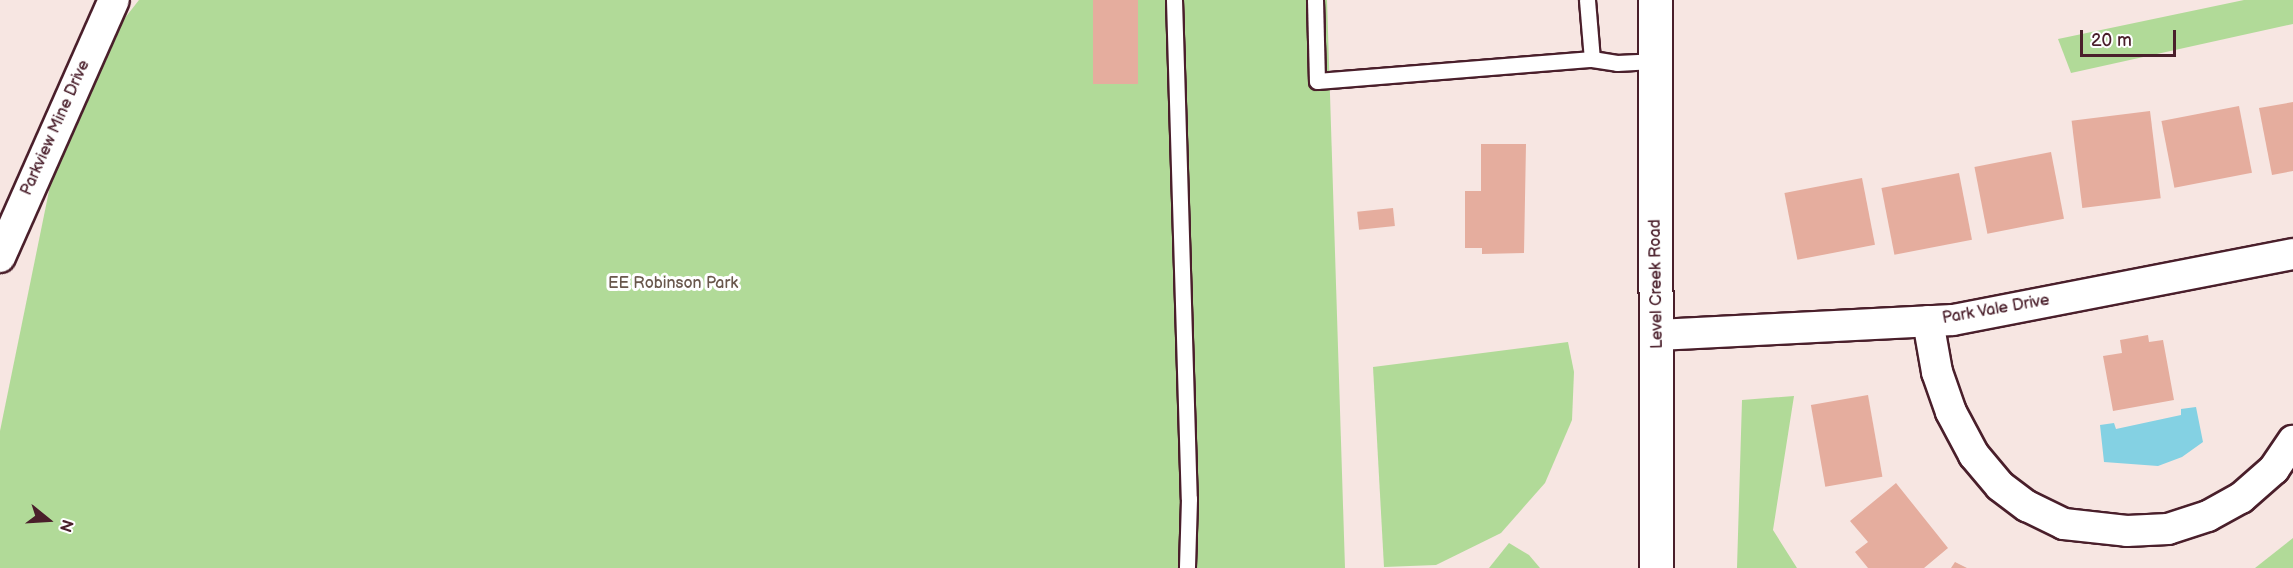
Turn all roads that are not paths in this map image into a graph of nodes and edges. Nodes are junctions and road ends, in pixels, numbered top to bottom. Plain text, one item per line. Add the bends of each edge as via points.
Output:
1 (114, 0) edge
2 (1174, 0) edge
3 (1315, 0) edge
4 (1587, 0) edge
5 (1655, 0) edge
6 (1592, 59) junction
7 (1653, 61) junction
8 (2293, 254) edge
9 (0, 257) edge
10 (1928, 321) junction
11 (1658, 335) junction
12 (2293, 441) edge
13 (1187, 568) edge
14 (1656, 568) edge

1 - 9 street, Parkview Mine Drive
2 - 13 lane via 1189,499
3 - 6 lane via 1317,81
4 - 6 lane
5 - 7 street, Level Creek Road
6 - 7 lane via 1617,63
7 - 11 street, Level Creek Road
8 - 10 street, Park Vale Drive via 1953,320
10 - 11 street, Park Vale Drive
10 - 12 street via 1937,372 1974,455 2000,486 2027,506 2064,524 2127,531 2168,529 2208,516 2241,498 2274,469
11 - 14 street, Level Creek Road

